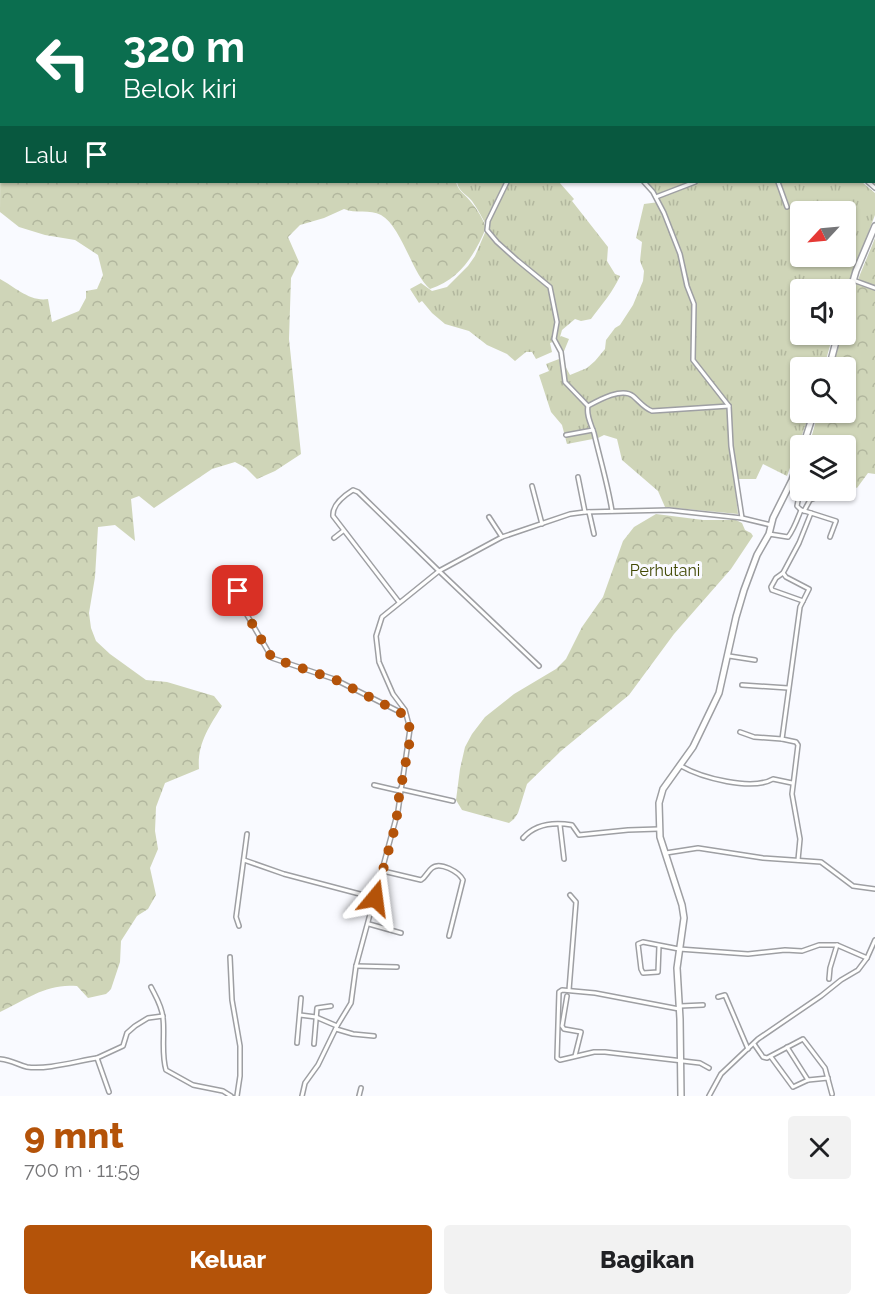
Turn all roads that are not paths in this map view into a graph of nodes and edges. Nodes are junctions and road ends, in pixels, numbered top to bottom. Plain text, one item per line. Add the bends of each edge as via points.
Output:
1 (507, 183) edge
2 (645, 183) edge
3 (692, 183) edge
4 (778, 183) edge
5 (656, 197) junction
6 (787, 207) dead end
7 (875, 226) edge
8 (853, 279) edge
9 (856, 281) edge
10 (875, 288) edge
11 (588, 406) junction
12 (729, 406) junction
13 (593, 430) junction
14 (566, 435) dead end
15 (578, 477) dead end
16 (790, 484) edge
17 (532, 486) dead end
18 (798, 501) edge
19 (809, 501) edge
20 (803, 510) junction
21 (612, 511) junction
22 (587, 512) junction
23 (811, 513) junction
24 (489, 517) dead end
25 (742, 518) junction
26 (542, 524) junction
27 (773, 526) junction
28 (343, 531) junction
29 (594, 534) dead end
30 (770, 534) junction
31 (502, 537) junction
32 (830, 537) dead end
33 (334, 538) dead end
34 (439, 572) junction
35 (783, 573) junction
36 (235, 578) dead end
37 (802, 601) junction
38 (399, 602) junction
39 (729, 656) junction
40 (755, 660) dead end
41 (539, 666) dead end
42 (742, 684) dead end
43 (788, 688) junction
44 (407, 716) junction
45 (740, 732) dead end
46 (782, 739) junction
47 (681, 766) junction
48 (792, 783) junction
49 (374, 785) dead end
50 (400, 790) junction
51 (453, 801) dead end
52 (560, 824) junction
53 (659, 829) junction
54 (247, 834) dead end
55 (523, 838) dead end
56 (665, 854) junction
57 (564, 858) dead end
58 (244, 860) junction
59 (798, 860) junction
60 (382, 871) junction
61 (875, 889) edge
62 (570, 895) dead end
63 (375, 898) junction
64 (369, 924) junction
65 (239, 926) dead end
66 (401, 933) dead end
67 (449, 936) dead end
68 (875, 940) edge
69 (837, 945) junction
70 (659, 946) junction
71 (680, 949) junction
72 (230, 957) dead end
73 (867, 958) junction
74 (356, 966) junction
75 (398, 967) dead end
76 (829, 979) dead end
77 (151, 987) dead end
78 (568, 990) junction
79 (567, 996) dead end
80 (718, 997) dead end
81 (301, 998) dead end
82 (703, 1005) dead end
83 (331, 1006) dead end
84 (679, 1008) junction
85 (300, 1015) junction
86 (163, 1016) junction
87 (316, 1017) junction
88 (336, 1028) junction
89 (374, 1036) dead end
90 (297, 1043) dead end
91 (314, 1044) dead end
92 (754, 1044) junction
93 (787, 1047) junction
94 (748, 1049) junction
95 (575, 1056) junction
96 (771, 1057) junction
97 (97, 1058) junction
98 (0, 1059) edge
99 (680, 1061) junction
100 (709, 1068) dead end
101 (828, 1078) junction
102 (808, 1080) junction
103 (361, 1088) dead end
104 (109, 1092) dead end
105 (832, 1094) dead end
106 (231, 1096) edge
107 (237, 1096) edge
108 (302, 1096) edge
109 (359, 1096) edge
110 (681, 1096) edge
111 (709, 1096) edge

1 - 11 street via 487,230 550,287 556,322 554,339 561,352 565,382
2 - 5 street
3 - 5 street
4 - 6 street
5 - 12 street via 680,254 694,304 693,360
7 - 8 highway
9 - 10 street
11 - 12 street via 624,393 652,411
11 - 13 street
12 - 25 street
13 - 14 street
13 - 21 street
15 - 22 street
16 - 27 highway via 773,518
17 - 26 street
18 - 20 street via 796,505
19 - 20 street
20 - 23 street
20 - 30 street via 788,537
21 - 22 street
21 - 25 street via 657,509
22 - 26 street
22 - 29 street
23 - 32 street via 836,521
23 - 35 street
24 - 31 street
25 - 27 street
26 - 31 street
27 - 30 highway
28 - 33 street
28 - 34 street via 333,509 353,490
28 - 38 street
30 - 39 highway via 744,590
31 - 34 street
34 - 38 street
34 - 41 street
35 - 37 street via 809,588
35 - 37 street via 776,578 772,590
36 - 44 street via 243,608 272,658 334,679
37 - 43 street
38 - 44 street via 379,622 377,653 393,694
39 - 40 street
39 - 47 highway via 715,704
42 - 43 street
43 - 46 street
44 - 50 street via 411,735
45 - 46 street
46 - 48 street via 798,745
47 - 48 street via 698,775 747,784 773,779
47 - 53 highway via 661,795
48 - 59 street via 800,839
49 - 50 street
50 - 51 street
50 - 60 street via 396,824
52 - 53 street via 572,825 579,835
52 - 55 street via 537,826
52 - 57 street
53 - 56 highway
54 - 58 street
56 - 59 street via 698,848
56 - 71 highway via 683,912
58 - 63 street
58 - 65 street via 236,917
59 - 61 street via 823,863 853,886
60 - 63 street
60 - 67 street via 421,880 438,866 460,874 463,880
62 - 78 street via 576,902
63 - 64 street
64 - 66 street
64 - 74 street
68 - 73 street
69 - 71 street via 748,954
69 - 73 street
69 - 76 street
70 - 70 street via 639,943 643,973 658,972
70 - 71 street
71 - 84 highway via 676,968
72 - 107 street via 231,1000 240,1046
73 - 92 street via 858,970
74 - 75 street
74 - 88 street via 352,1001
77 - 86 street
78 - 84 street
78 - 95 street via 559,992 556,1056 560,1060
79 - 95 street via 562,1026 582,1032
80 - 94 street via 725,995
81 - 85 street
82 - 84 street
83 - 87 street via 317,1008
84 - 99 highway
85 - 87 street
85 - 90 street
86 - 97 street via 143,1020 129,1031 123,1046
86 - 106 street via 166,1070 192,1085
87 - 88 street
87 - 91 street
88 - 89 street
88 - 108 street via 305,1083
92 - 94 street
92 - 96 street via 763,1057
93 - 96 street
93 - 101 street via 804,1040
93 - 102 street
94 - 111 street via 721,1074
95 - 99 street via 605,1052
96 - 102 street via 793,1087
97 - 98 street via 42,1067
97 - 104 street
99 - 100 street
99 - 110 highway
101 - 102 street
101 - 105 street
103 - 109 street

